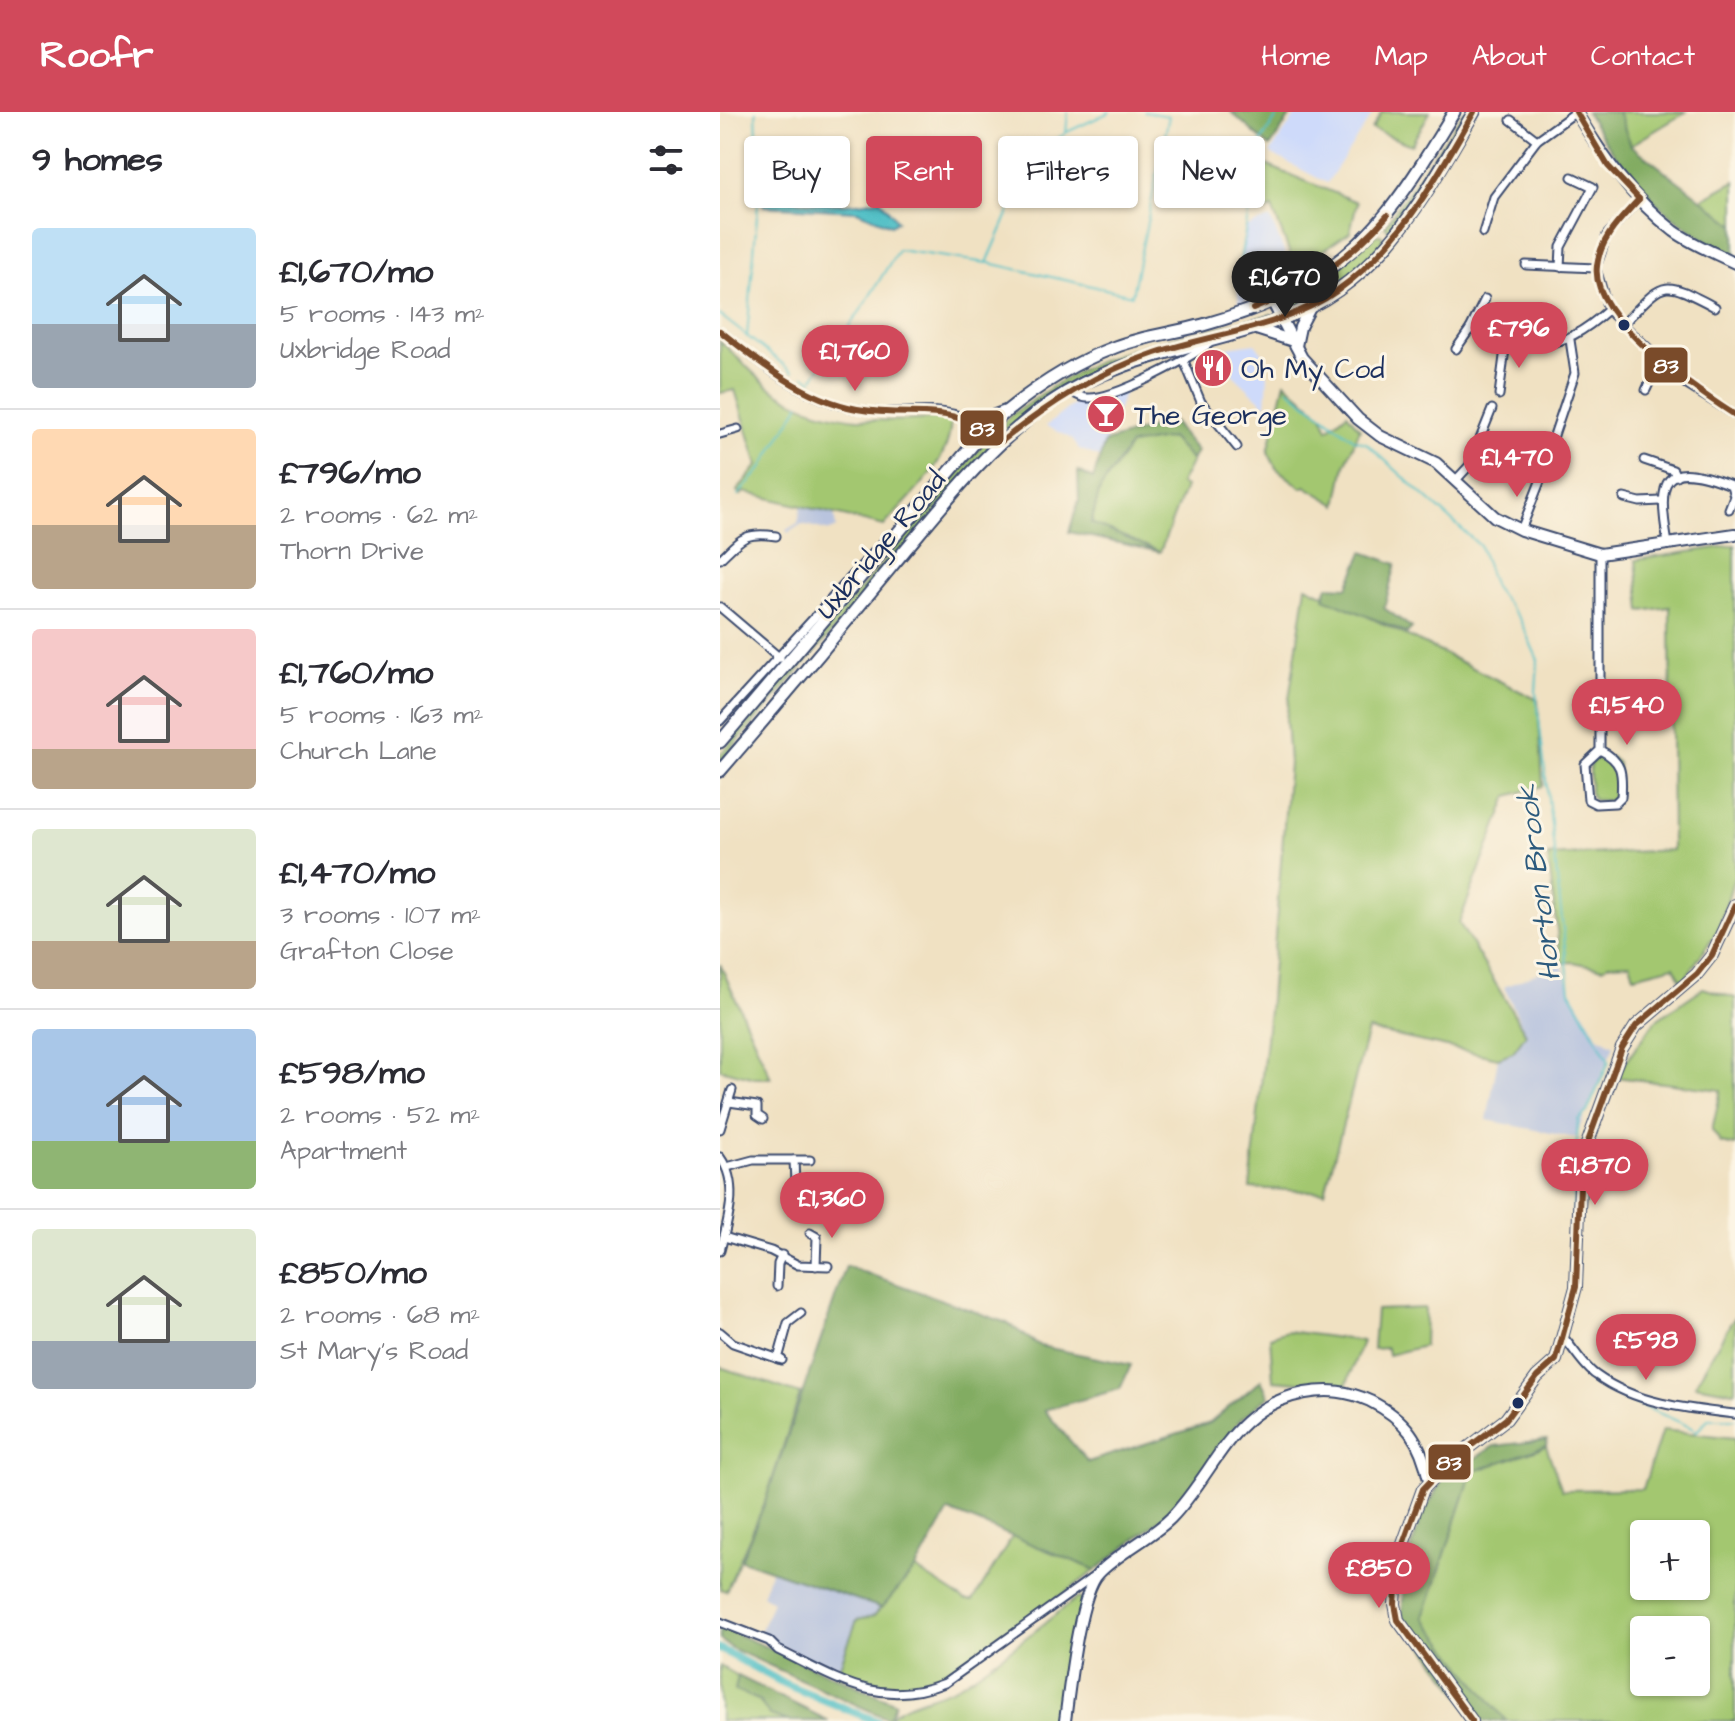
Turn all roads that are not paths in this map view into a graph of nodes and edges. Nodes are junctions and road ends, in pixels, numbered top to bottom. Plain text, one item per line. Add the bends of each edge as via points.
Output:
1 (1454, 112) edge
2 (1474, 112) edge
3 (1576, 112) edge
4 (1511, 120) dead end
5 (1537, 140) junction
6 (1572, 177) dead end
7 (1639, 199) junction
8 (1483, 233) dead end
9 (1735, 263) edge
10 (1526, 265) dead end
11 (1560, 267) junction
12 (1596, 268) junction
13 (1485, 299) dead end
14 (1272, 301) junction
15 (1311, 306) junction
16 (1715, 307) dead end
17 (1608, 310) junction
18 (1282, 319) junction
19 (1624, 323) junction
20 (1251, 328) junction
21 (1470, 329) junction
22 (720, 331) edge
23 (1217, 338) junction
24 (1570, 340) junction
25 (1506, 341) junction
26 (1294, 343) junction
27 (1456, 349) dead end
28 (1660, 360) junction
29 (1184, 361) junction
30 (1646, 390) dead end
31 (1069, 391) junction
32 (1499, 395) dead end
33 (1013, 405) junction
34 (1492, 409) dead end
35 (1734, 412) edge
36 (963, 414) junction
37 (987, 428) junction
38 (738, 429) dead end
39 (720, 434) edge
40 (1002, 441) junction
41 (1237, 447) dead end
42 (1549, 450) dead end
43 (966, 453) junction
44 (1644, 460) dead end
45 (1676, 476) junction
46 (1541, 479) dead end
47 (1456, 480) junction
48 (1624, 498) dead end
49 (1661, 501) junction
50 (1729, 509) dead end
51 (1521, 530) junction
52 (891, 533) dead end
53 (1735, 534) edge
54 (776, 536) dead end
55 (1668, 544) junction
56 (1600, 554) junction
57 (720, 559) edge
58 (720, 607) edge
59 (780, 658) junction
60 (720, 721) edge
61 (720, 742) edge
62 (1600, 750) junction
63 (720, 771) edge
64 (1735, 905) edge
65 (732, 1090) dead end
66 (729, 1102) junction
67 (763, 1119) dead end
68 (720, 1129) edge
69 (720, 1157) edge
70 (794, 1160) junction
71 (810, 1160) dead end
72 (727, 1167) junction
73 (799, 1192) dead end
74 (723, 1224) edge
75 (810, 1233) dead end
76 (724, 1237) junction
77 (720, 1251) edge
78 (782, 1255) junction
79 (816, 1266) junction
80 (828, 1266) dead end
81 (777, 1286) dead end
82 (801, 1313) dead end
83 (720, 1332) edge
84 (1563, 1337) junction
85 (1735, 1414) edge
86 (1429, 1480) junction
87 (1098, 1574) junction
88 (720, 1622) edge
89 (1065, 1721) edge
90 (1472, 1721) edge

1 - 14 main road, Uxbridge Road via 1378,227 1323,273
2 - 15 main road, Uxbridge Road via 1394,240 1357,277
3 - 5 street
3 - 7 street via 1608,166
4 - 5 street
5 - 8 street via 1494,197
6 - 11 street via 1593,187 1561,247
7 - 9 street via 1675,232
7 - 12 street via 1607,235
10 - 11 street
11 - 12 street
12 - 17 street
13 - 21 street
14 - 18 street
14 - 33 main road, Uxbridge Road via 1117,346 1045,382
15 - 18 main road, Uxbridge Road
15 - 26 street
16 - 19 street via 1674,286 1657,289
17 - 19 street
17 - 24 street
18 - 20 main road, Uxbridge Road
18 - 26 street
19 - 28 street
20 - 23 main road, Uxbridge Road
20 - 26 street
21 - 25 street
21 - 27 street
22 - 36 street via 767,369 825,401 860,410
23 - 29 street
23 - 31 main road, Uxbridge Road via 1152,354
24 - 25 street
24 - 42 street via 1575,373
25 - 32 street
26 - 47 street via 1358,419
28 - 30 street
28 - 35 street via 1687,385
29 - 31 street via 1106,395 1086,398
29 - 41 street via 1201,402
31 - 40 main road, Uxbridge Road
33 - 36 street via 991,415
33 - 37 main road, Uxbridge Road
34 - 47 street via 1469,466
36 - 37 street
36 - 43 street via 971,431
37 - 40 street
37 - 43 main road, Uxbridge Road
38 - 39 street
40 - 63 main road, Uxbridge Road
43 - 61 main road, Uxbridge Road
44 - 45 street via 1673,470
45 - 49 street via 1664,486
45 - 50 street via 1694,471 1731,485
46 - 51 street
47 - 51 street via 1495,517
48 - 49 street
49 - 55 street
51 - 56 street
52 - 59 street
53 - 55 street
54 - 57 street via 755,533 742,538
55 - 56 street
56 - 62 street
58 - 59 street
59 - 60 street
62 - 62 street via 1585,764 1585,790 1596,804 1615,803 1621,797 1621,767
64 - 84 street via 1712,955 1636,1026 1616,1060 1581,1161 1576,1287
65 - 66 street
66 - 67 street via 757,1106
66 - 68 street
69 - 72 street
70 - 71 street
70 - 72 street via 753,1160
70 - 73 street
72 - 74 street via 731,1186
74 - 76 street
75 - 79 street via 817,1237
76 - 77 street
76 - 78 street
78 - 79 street via 798,1265
78 - 81 street
79 - 80 street
82 - 83 street via 788,1323 780,1359 733,1343
84 - 85 street via 1595,1375 1625,1390 1670,1406
84 - 86 street via 1556,1360 1506,1419
86 - 87 street via 1412,1431 1384,1408 1338,1390 1287,1397 1246,1420 1170,1519
86 - 90 street via 1401,1541 1395,1604 1403,1630
87 - 88 street via 945,1683 897,1696 860,1688
87 - 89 street via 1078,1635

